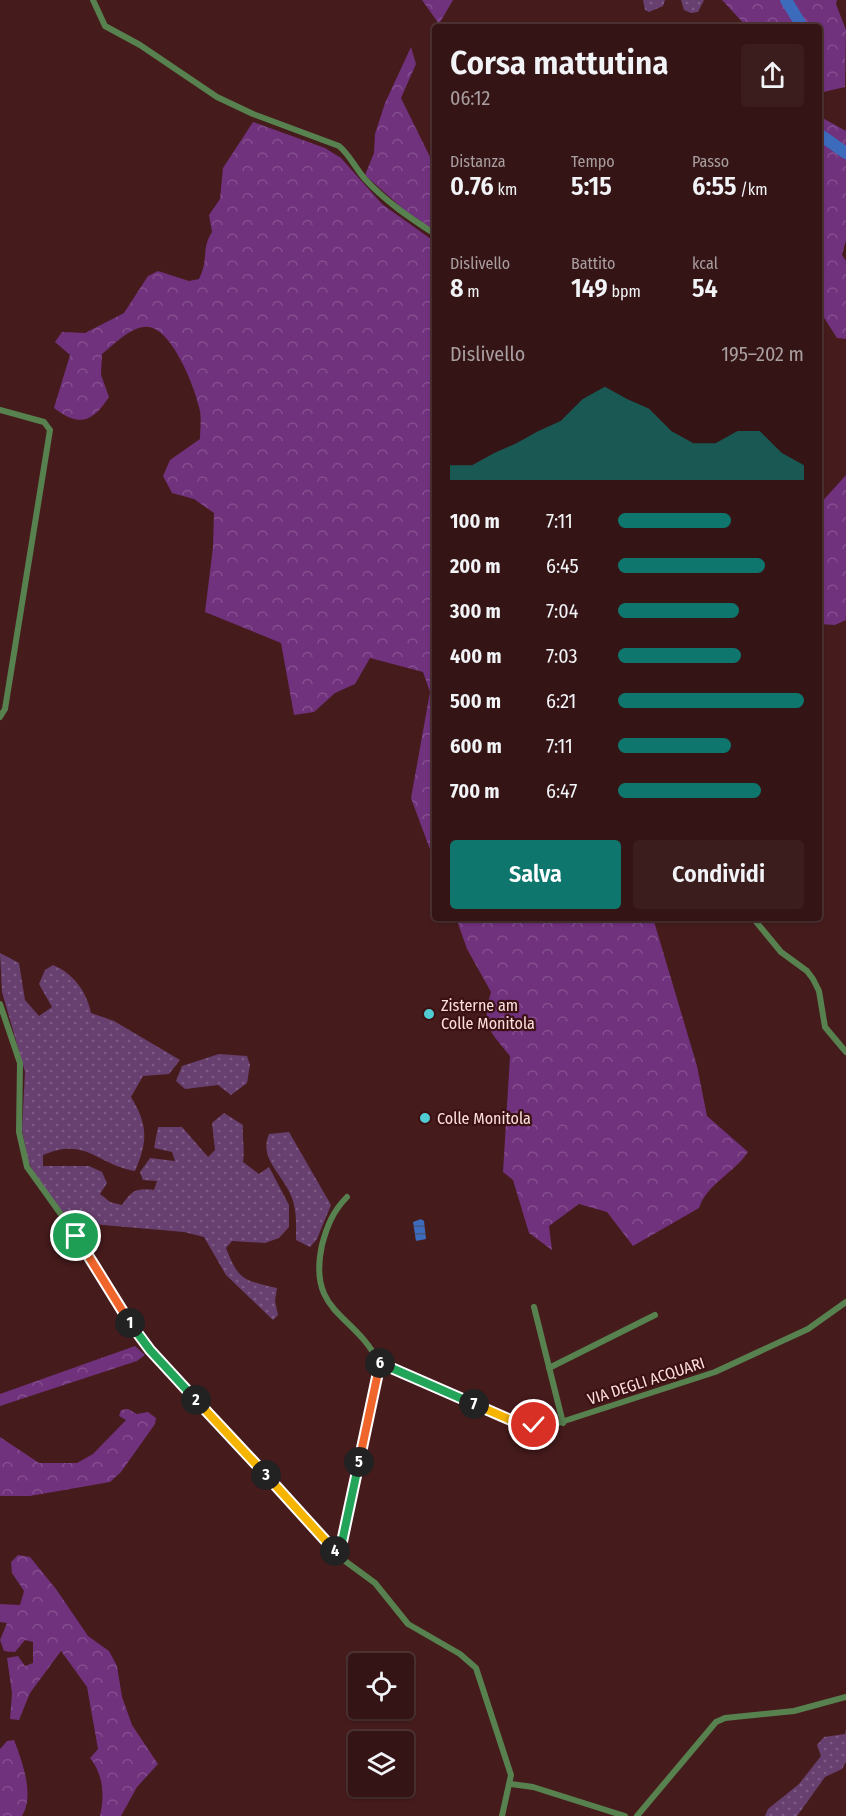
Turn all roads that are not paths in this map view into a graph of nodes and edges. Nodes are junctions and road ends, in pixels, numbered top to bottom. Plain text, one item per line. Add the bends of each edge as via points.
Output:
1 (93, 0) edge
2 (432, 232) edge
3 (0, 410) edge
4 (0, 717) edge
5 (755, 921) edge
6 (0, 1004) edge
7 (846, 1052) edge
8 (347, 1197) dead end
9 (846, 1302) edge
10 (534, 1307) dead end
11 (656, 1315) dead end
12 (379, 1363) junction
13 (549, 1368) junction
14 (563, 1422) junction
15 (339, 1556) junction
16 (846, 1697) edge
17 (511, 1784) junction
18 (502, 1816) edge
19 (626, 1816) edge
20 (637, 1816) edge

1 - 2 street via 105,26 218,97 339,146 384,197
3 - 4 street via 44,422 50,430 5,709
5 - 7 street via 781,952 813,979 825,1027
6 - 15 street via 20,1063 20,1137 31,1174 85,1248 147,1347
8 - 12 street via 334,1211 327,1227 318,1265 319,1281 325,1298
9 - 14 street, VIA DEGLI ACQUARI via 808,1329 738,1363
10 - 13 street
11 - 13 street
12 - 14 street, VIA DEGLI ACQUARI via 513,1421 539,1426
12 - 15 street
13 - 14 street
15 - 17 street via 375,1583 408,1624 474,1666 498,1728
16 - 20 street via 794,1711 716,1722
17 - 18 street
17 - 19 street via 533,1787

